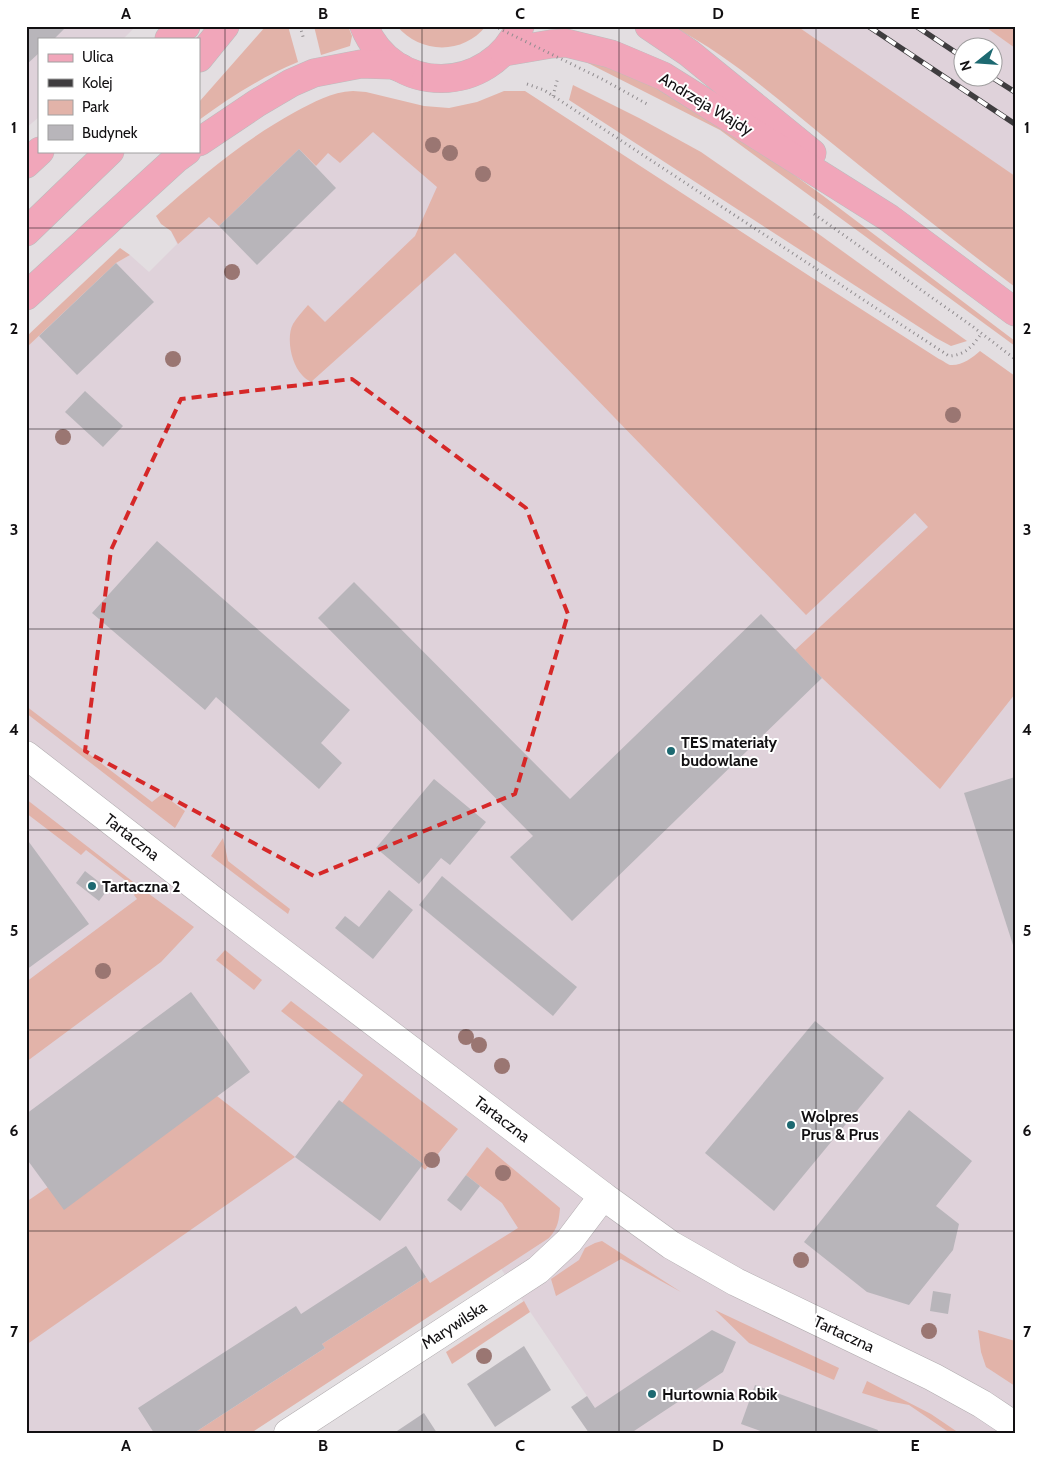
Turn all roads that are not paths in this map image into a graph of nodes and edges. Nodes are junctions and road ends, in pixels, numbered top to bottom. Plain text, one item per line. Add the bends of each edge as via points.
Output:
1 (186, 26) edge
2 (225, 26) edge
3 (364, 26) edge
4 (520, 26) edge
5 (649, 26) edge
6 (170, 38) edge
7 (504, 52) junction
8 (200, 57) edge
9 (401, 68) junction
10 (200, 141) edge
11 (39, 152) edge
12 (109, 152) edge
13 (186, 152) edge
14 (26, 164) edge
15 (889, 218) junction
16 (26, 232) edge
17 (26, 296) edge
18 (1015, 312) edge
19 (26, 755) edge
20 (603, 1196) junction
21 (1015, 1426) edge
22 (288, 1433) edge

1 - 6 main road
2 - 8 main road
3 - 9 main road via 373,44
4 - 7 main road
5 - 15 main road, Andrzeja Wajdy via 723,80
7 - 9 main road via 482,69 456,78 427,77
7 - 15 main road, Andrzeja Wajdy via 566,44 611,54 663,76
9 - 10 main road via 361,64 314,73 257,103
11 - 14 main road
12 - 16 main road
13 - 17 main road
15 - 18 main road, Andrzeja Wajdy
19 - 20 street, Tartaczna
20 - 21 street, Tartaczna via 671,1245 736,1282 933,1377
20 - 22 street, Marywilska via 569,1240 538,1270

